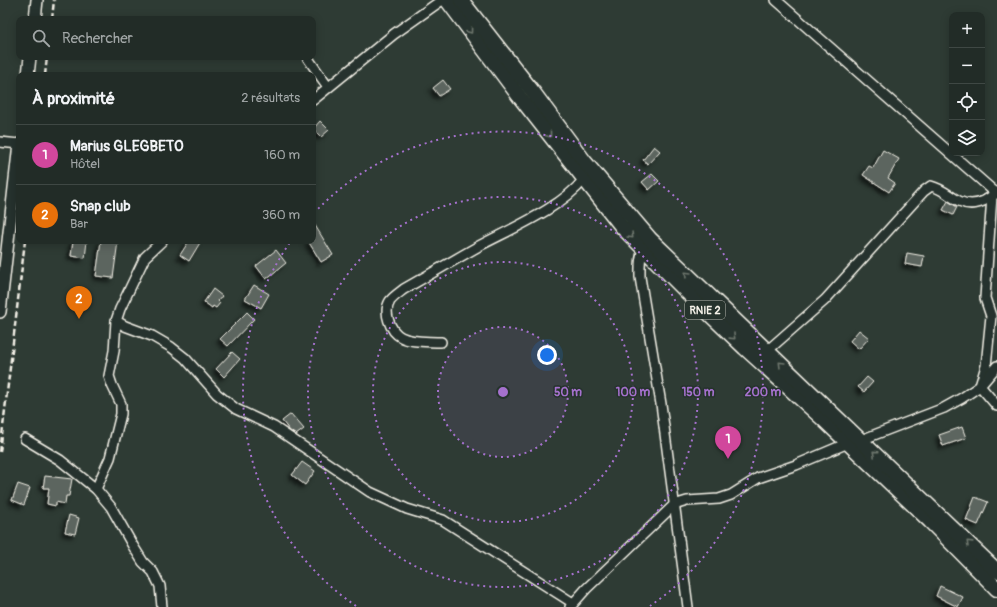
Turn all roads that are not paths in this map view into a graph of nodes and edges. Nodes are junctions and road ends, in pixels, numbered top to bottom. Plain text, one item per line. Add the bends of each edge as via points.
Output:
1 (37, 0) edge
2 (442, 0) edge
3 (447, 0) edge
4 (461, 0) edge
5 (776, 0) edge
6 (35, 16) edge
7 (30, 60) edge
8 (309, 60) edge
9 (28, 72) edge
10 (328, 87) junction
11 (316, 97) edge
12 (0, 142) edge
13 (16, 144) edge
14 (16, 171) edge
15 (584, 179) junction
16 (996, 194) edge
17 (159, 244) edge
18 (647, 244) junction
19 (0, 312) edge
20 (116, 321) junction
21 (441, 342) dead end
22 (767, 351) junction
23 (997, 366) edge
24 (980, 386) junction
25 (997, 406) edge
26 (25, 439) dead end
27 (854, 442) junction
28 (96, 489) junction
29 (674, 505) junction
30 (997, 571) edge
31 (997, 589) edge
32 (572, 605) edge
33 (162, 607) edge
34 (688, 607) edge

1 - 6 street
2 - 10 street via 394,34
3 -> 15 highway, RNIE 2
4 - 18 highway, RNIE 2
5 - 16 street
7 - 9 street
8 - 10 street
10 - 11 street
12 - 13 street
14 - 19 street
15 -> 18 highway, RNIE 2 via 623,228
15 - 21 street via 577,188 547,210 475,248 396,295 390,302 387,315 399,336
16 - 22 street via 975,204 961,202 931,186 825,300
16 - 24 street via 985,298 991,316 986,366
17 - 20 street via 145,257
22 -> 18 highway, RNIE 2
18 -> 27 highway, RNIE 2 via 745,348
18 - 29 street via 641,256 640,277 661,404
20 - 28 street via 109,376 121,404 121,414 110,458
20 - 32 street via 171,347 217,394 236,409 274,427 370,492 408,509 443,520
27 -> 22 highway, RNIE 2
23 - 24 street
24 - 25 street
24 - 27 street via 944,408
26 - 28 street via 60,460
27 - 29 street via 758,478 725,497
30 -> 27 highway, RNIE 2
27 - 31 highway, RNIE 2
28 - 33 street via 111,506 143,562 153,572 160,586
29 - 32 street via 586,588
29 - 34 street

